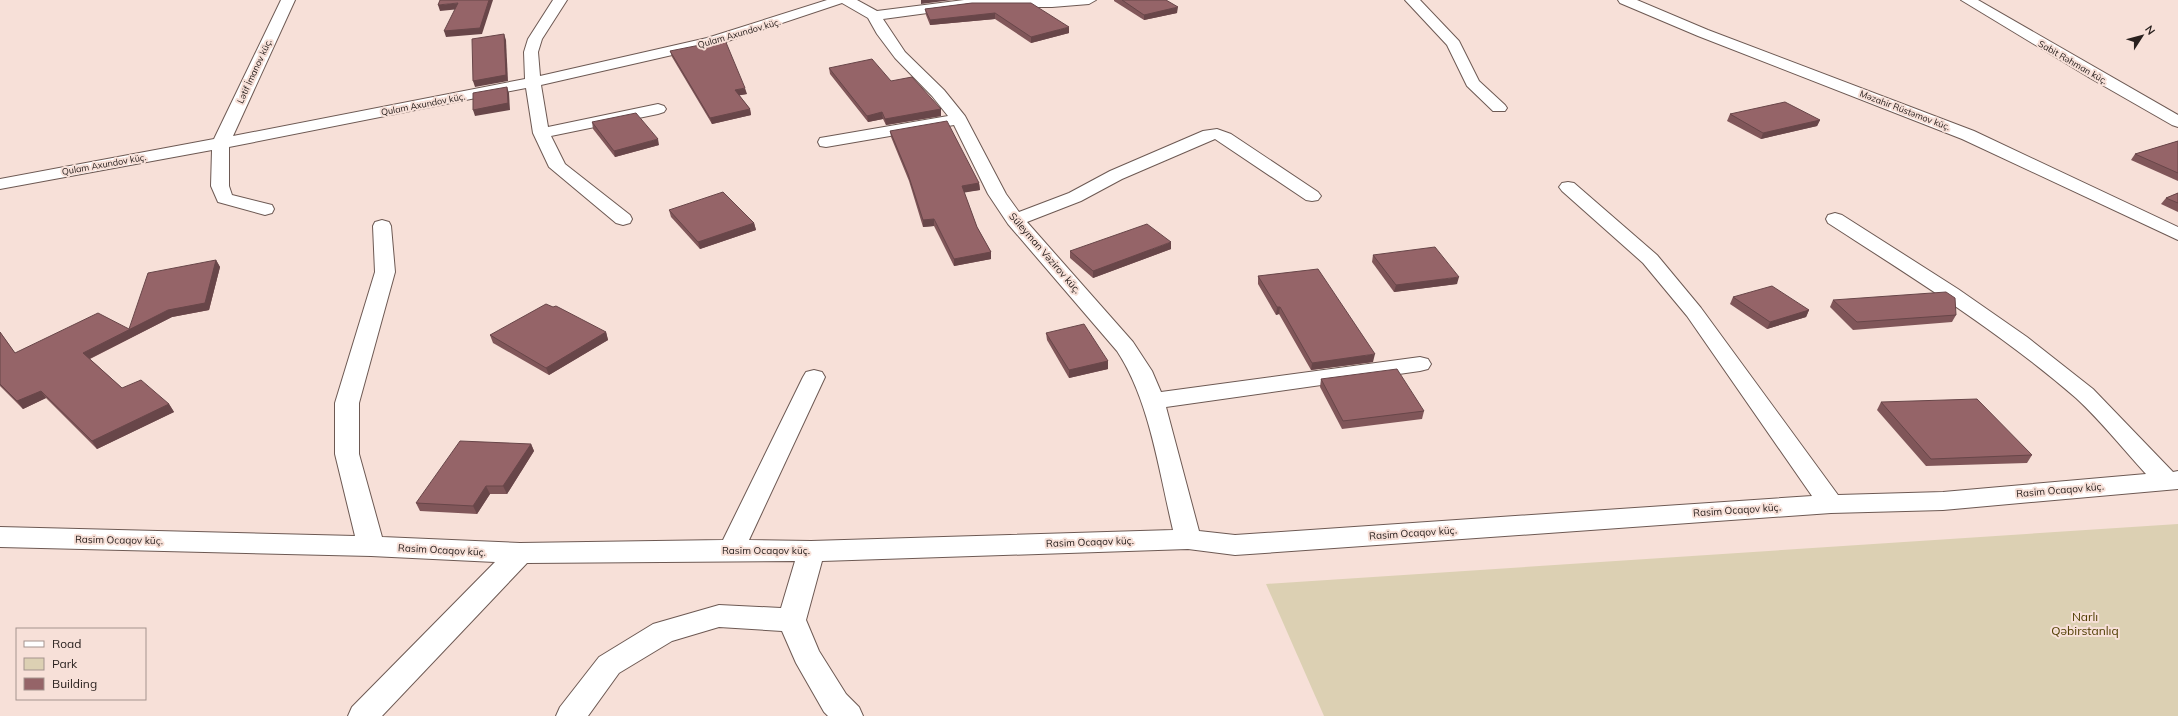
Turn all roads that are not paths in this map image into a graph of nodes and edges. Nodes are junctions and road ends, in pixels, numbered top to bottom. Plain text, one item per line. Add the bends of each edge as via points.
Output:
1 (288, 0) edge
2 (560, 0) edge
3 (839, 0) edge
4 (846, 0) edge
5 (1089, 0) edge
6 (1412, 0) edge
7 (1625, 0) edge
8 (1968, 0) edge
9 (874, 16) junction
10 (533, 82) junction
11 (1499, 108) dead end
12 (658, 109) dead end
13 (959, 119) junction
14 (2178, 122) edge
15 (541, 132) junction
16 (826, 142) dead end
17 (221, 143) junction
18 (0, 184) edge
19 (1568, 187) dead end
20 (1312, 196) dead end
21 (265, 209) dead end
22 (1835, 219) dead end
23 (623, 220) dead end
24 (1015, 220) junction
25 (382, 226) dead end
26 (2178, 234) edge
27 (1420, 364) dead end
28 (814, 377) dead end
29 (1153, 401) junction
30 (2172, 480) edge
31 (1832, 504) junction
32 (0, 537) edge
33 (1188, 539) junction
34 (371, 546) junction
35 (731, 550) junction
36 (811, 551) junction
37 (520, 553) junction
38 (792, 620) junction
39 (363, 716) edge
40 (571, 716) edge
41 (848, 716) edge

1 - 17 street, Lətif İmanov küç.
2 - 10 street via 535,40 531,52
3 - 10 street, Qulam Axundov küç. via 711,42
4 - 9 street, Süleyman Vəzirov küç.
5 - 9 street via 1052,3 972,3
6 - 11 street via 1454,44 1472,83
7 - 26 street, Məzahir Rüstəmov küç. via 1703,33 1968,135
8 - 14 street, Sabit Rəhman küç.
9 - 13 street, Süleyman Vəzirov küç. via 900,55 938,93
10 - 15 street
10 - 17 street, Qulam Axundov küç.
12 - 15 street
13 - 16 street
13 - 24 street, Süleyman Vəzirov küç. via 997,194
15 - 23 street via 558,166
17 - 18 street, Qulam Axundov küç.
17 - 21 street via 220,186 224,198
19 - 31 street via 1650,259 1694,312
20 - 24 street via 1217,134 1209,135 1116,175 1075,197
22 - 30 street via 1951,293 2019,342 2079,390
24 - 29 street, Süleyman Vəzirov küç. via 1125,347 1142,371
25 - 34 street via 385,272 347,403 347,454
27 - 29 street
28 - 35 street
29 - 33 street, Süleyman Vəzirov küç.
30 - 31 street, Rasim Ocaqov küç. via 1943,501
31 - 33 street, Rasim Ocaqov küç. via 1235,545
32 - 34 street, Rasim Ocaqov küç.
33 - 36 street, Rasim Ocaqov küç.
34 - 37 street, Rasim Ocaqov küç.
35 - 36 street, Rasim Ocaqov küç.
35 - 37 street, Rasim Ocaqov küç.
36 - 38 street
37 - 39 street
38 - 40 street via 719,616 663,632 609,665
38 - 41 street via 806,655 835,703

